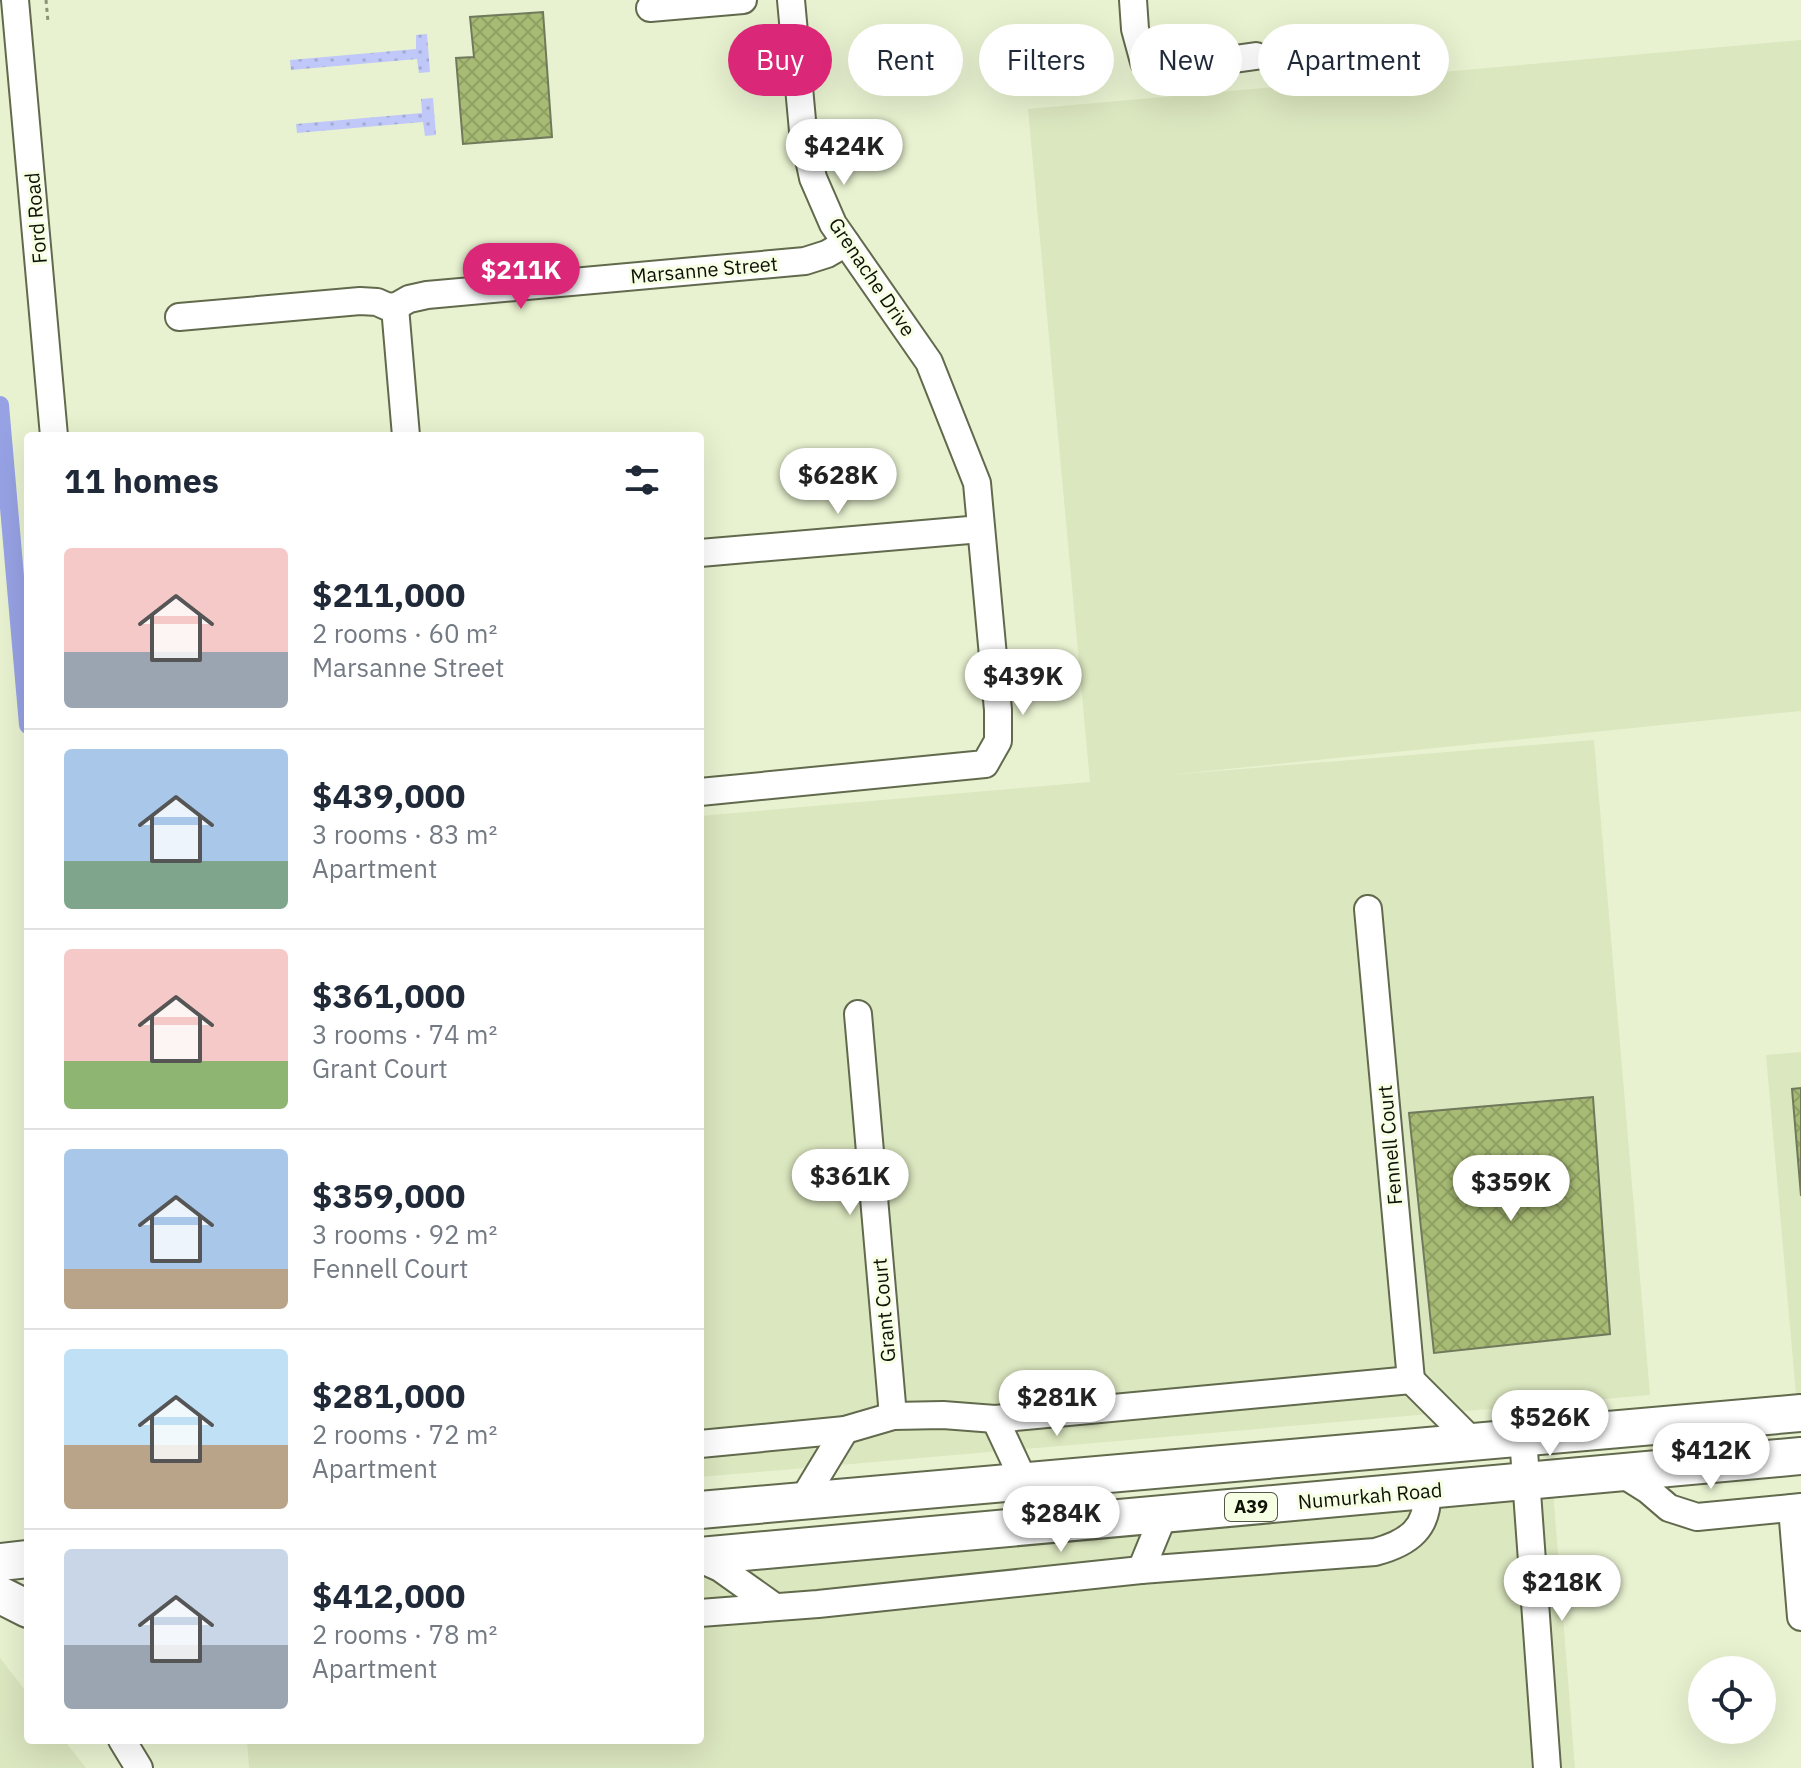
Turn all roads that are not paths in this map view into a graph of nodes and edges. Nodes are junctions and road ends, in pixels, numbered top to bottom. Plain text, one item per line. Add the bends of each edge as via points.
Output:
1 (15, 0) edge
2 (743, 0) edge
3 (791, 0) edge
4 (1133, 0) edge
5 (650, 8) dead end
6 (1256, 56) dead end
7 (846, 243) junction
8 (395, 307) junction
9 (179, 317) dead end
10 (54, 432) edge
11 (406, 432) edge
12 (981, 529) junction
13 (704, 553) edge
14 (704, 792) edge
15 (1368, 909) dead end
16 (858, 1014) dead end
17 (1411, 1380) junction
18 (1801, 1413) edge
19 (893, 1416) junction
20 (995, 1419) junction
21 (845, 1430) junction
22 (1523, 1437) junction
23 (1472, 1441) junction
24 (704, 1444) edge
25 (1381, 1450) junction
26 (1801, 1456) edge
27 (1621, 1473) junction
28 (1024, 1481) junction
29 (1526, 1482) junction
30 (1427, 1491) junction
31 (802, 1501) junction
32 (750, 1506) junction
33 (1796, 1507) edge
34 (704, 1510) edge
35 (1164, 1514) junction
36 (837, 1544) junction
37 (704, 1557) edge
38 (24, 1559) edge
39 (704, 1559) edge
40 (0, 1562) edge
41 (1141, 1570) junction
42 (24, 1581) edge
43 (0, 1583) edge
44 (0, 1595) edge
45 (24, 1607) edge
46 (775, 1607) junction
47 (704, 1613) edge
48 (1801, 1617) edge
49 (124, 1744) edge
50 (139, 1768) edge
51 (1547, 1768) edge

1 - 10 street, Ford Road
2 - 5 street
3 - 7 street, Grenache Drive via 803,131 813,178
4 - 6 street via 1144,62 1178,67
7 - 8 street, Marsanne Street via 805,261 427,295
7 - 12 street, Grenache Drive via 929,362 977,483
8 - 9 street, Marsanne Street via 360,301
8 - 11 street
12 - 13 street
12 - 14 street, Grenache Drive via 998,710 998,741 985,764
15 - 17 street, Fennell Court
16 - 19 street, Grant Court
17 - 20 street
17 - 23 street
18 - 22 highway, A39
19 - 20 street
19 - 21 street
20 - 28 street
21 - 24 street
21 - 31 street
22 - 23 highway, A39
22 - 29 street
23 - 25 highway, A39
25 - 28 highway, A39
25 - 30 highway via 1412,1465
26 - 27 highway, Numurkah Road / A39
27 - 29 highway, Numurkah Road / A39
27 - 33 street via 1669,1508 1697,1517
28 - 31 highway, A39
29 - 30 highway, Numurkah Road / A39
29 - 51 street
30 - 35 highway, Numurkah Road / A39
30 - 41 street via 1422,1522 1409,1537 1384,1550
31 - 32 highway, A39
32 - 34 highway, A39
32 - 36 highway via 813,1521
33 - 48 street
35 - 36 highway, Numurkah Road / A39
35 - 41 street
36 - 37 highway, Numurkah Road / A39
38 - 40 highway
39 - 46 street
41 - 46 street
42 - 43 highway
44 - 45 highway
46 - 47 street
49 - 50 street

